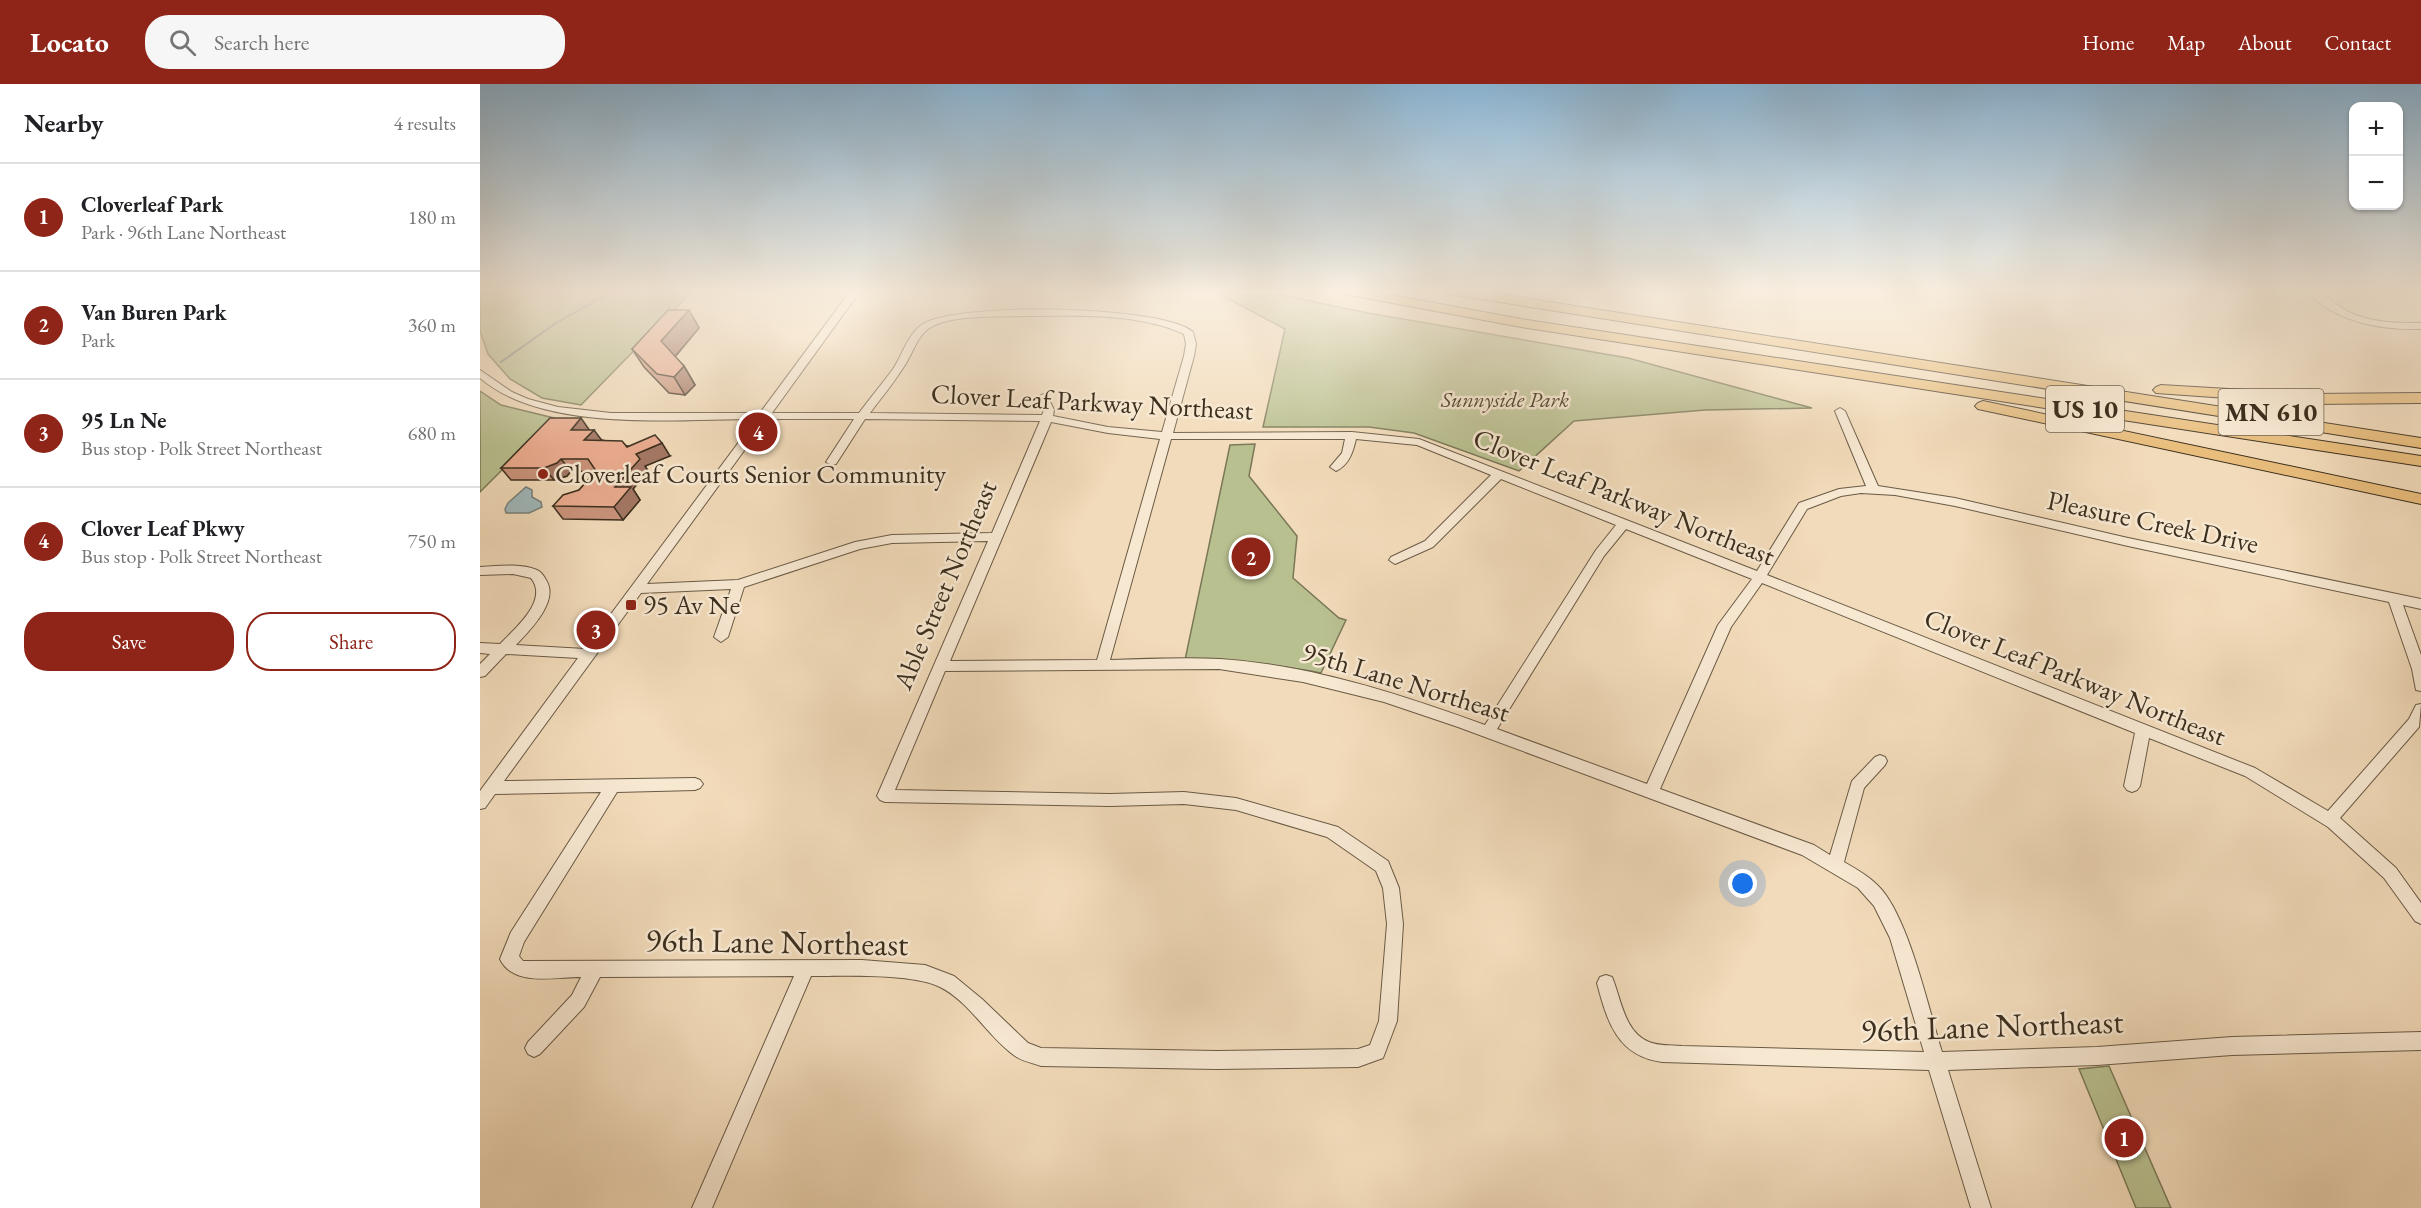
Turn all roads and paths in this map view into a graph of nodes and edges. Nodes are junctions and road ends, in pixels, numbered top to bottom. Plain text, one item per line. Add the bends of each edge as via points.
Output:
1 (818, 342) edge
2 (915, 342) edge
3 (1191, 342) edge
4 (1641, 342) edge
5 (1784, 342) edge
6 (1749, 360) junction
7 (1922, 364) junction
8 (480, 373) edge
9 (2121, 394) junction
10 (1043, 396) dead end
11 (2421, 397) edge
12 (1840, 411) dead end
13 (861, 416) junction
14 (763, 417) junction
15 (1047, 418) junction
16 (2421, 432) edge
17 (1352, 435) junction
18 (1167, 436) junction
19 (2421, 443) edge
20 (2421, 461) edge
21 (832, 462) dead end
22 (1336, 467) dead end
23 (1499, 474) junction
24 (2325, 479) junction
25 (1874, 490) junction
26 (2421, 499) edge
27 (2421, 505) edge
28 (1624, 523) junction
29 (994, 537) junction
30 (1395, 560) dead end
31 (480, 571) edge
32 (1760, 577) junction
33 (739, 584) junction
34 (638, 589) junction
35 (2394, 598) junction
36 (2421, 604) edge
37 (721, 637) dead end
38 (480, 648) edge
39 (502, 650) junction
40 (590, 654) junction
41 (1102, 665) junction
42 (939, 666) junction
43 (480, 672) edge
44 (2421, 686) edge
45 (2421, 709) edge
46 (2143, 730) junction
47 (1488, 732) junction
48 (1880, 761) dead end
49 (614, 784) junction
50 (695, 784) dead end
51 (2132, 786) dead end
52 (491, 788) junction
53 (1652, 792) junction
54 (1143, 799) junction
55 (480, 803) edge
56 (1161, 811) dead end
57 (2330, 819) junction
58 (1835, 867) junction
59 (2421, 916) edge
60 (595, 968) junction
61 (806, 968) junction
62 (1606, 983) dead end
63 (2421, 1041) edge
64 (534, 1048) dead end
65 (1936, 1061) junction
66 (702, 1208) edge
67 (1981, 1208) edge

1 - 14 street
2 - 13 street
3 - 18 street
4 - 6 highway, US 10
5 - 7 highway, US 10
6 - 20 highway, US 10
6 - 24 highway, MN 610
7 - 9 highway, US 10
7 - 11 highway via 2235,396
8 - 14 street, Clover Leaf Parkway Northeast via 502,392 524,402 573,413
9 - 16 highway, MN 610
9 - 19 highway, US 10
10 - 15 street via 1049,410
12 - 25 street
13 - 14 street, Clover Leaf Parkway Northeast
13 - 15 street, Clover Leaf Parkway Northeast
13 - 21 street
14 - 34 street
15 - 18 street, Clover Leaf Parkway Northeast
15 - 29 street, Able Street Northeast
17 - 18 street, Clover Leaf Parkway Northeast
17 - 22 street via 1347,454
17 - 23 street, Clover Leaf Parkway Northeast via 1419,442
18 - 41 street
23 - 28 street, Clover Leaf Parkway Northeast
23 - 30 street via 1429,544
24 - 26 highway, MN 610
24 - 27 highway
25 - 32 street, Pleasure Creek Drive via 1839,493 1803,506
25 - 35 street, Pleasure Creek Drive via 1955,502
28 - 32 street, Clover Leaf Parkway Northeast
28 - 47 street via 1600,553
29 - 33 street via 892,539 859,545
29 - 42 street, Able Street Northeast
31 - 39 street via 535,574 543,585 543,599 535,614
32 - 46 street, Clover Leaf Parkway Northeast
32 - 53 street, Pleasure Creek Drive via 1725,625
33 - 34 street
33 - 37 street
34 - 40 street
35 - 36 street, Pleasure Creek Drive
35 - 44 street via 2419,669
38 - 39 street
39 - 40 street
39 - 43 street
40 - 52 street
41 - 42 street, 95th Lane Northeast
41 - 47 street, 95th Lane Northeast via 1219,664 1264,668 1325,679
42 - 54 street, Able Street Northeast via 885,796
45 - 57 street via 2414,723
46 - 51 street
46 - 57 street, Clover Leaf Parkway Northeast via 2250,772
47 - 53 street, 95th Lane Northeast
48 - 58 street via 1857,786
49 - 50 street
49 - 52 street
49 - 60 street, 96th Lane Northeast via 517,938 509,959 520,969
52 - 55 street
53 - 58 street, 95th Lane Northeast via 1808,850
54 - 56 street
54 - 61 street, 96th Lane Northeast via 1184,798 1236,804 1332,832 1382,866 1391,888 1395,924 1388,1021 1377,1052 1359,1058 1041,1057 1022,1050 962,993 933,976 862,968
57 - 59 street, Clover Leaf Parkway Northeast via 2390,873
58 - 65 street, 95th Lane Northeast via 1853,875 1876,894 1889,917
60 - 61 street, 96th Lane Northeast
60 - 64 street via 578,1001
61 - 66 street
62 - 65 street, 96th Lane Northeast via 1613,1009 1630,1039 1647,1051
63 - 65 street, 96th Lane Northeast
65 - 67 street, 95th Lane Northeast

